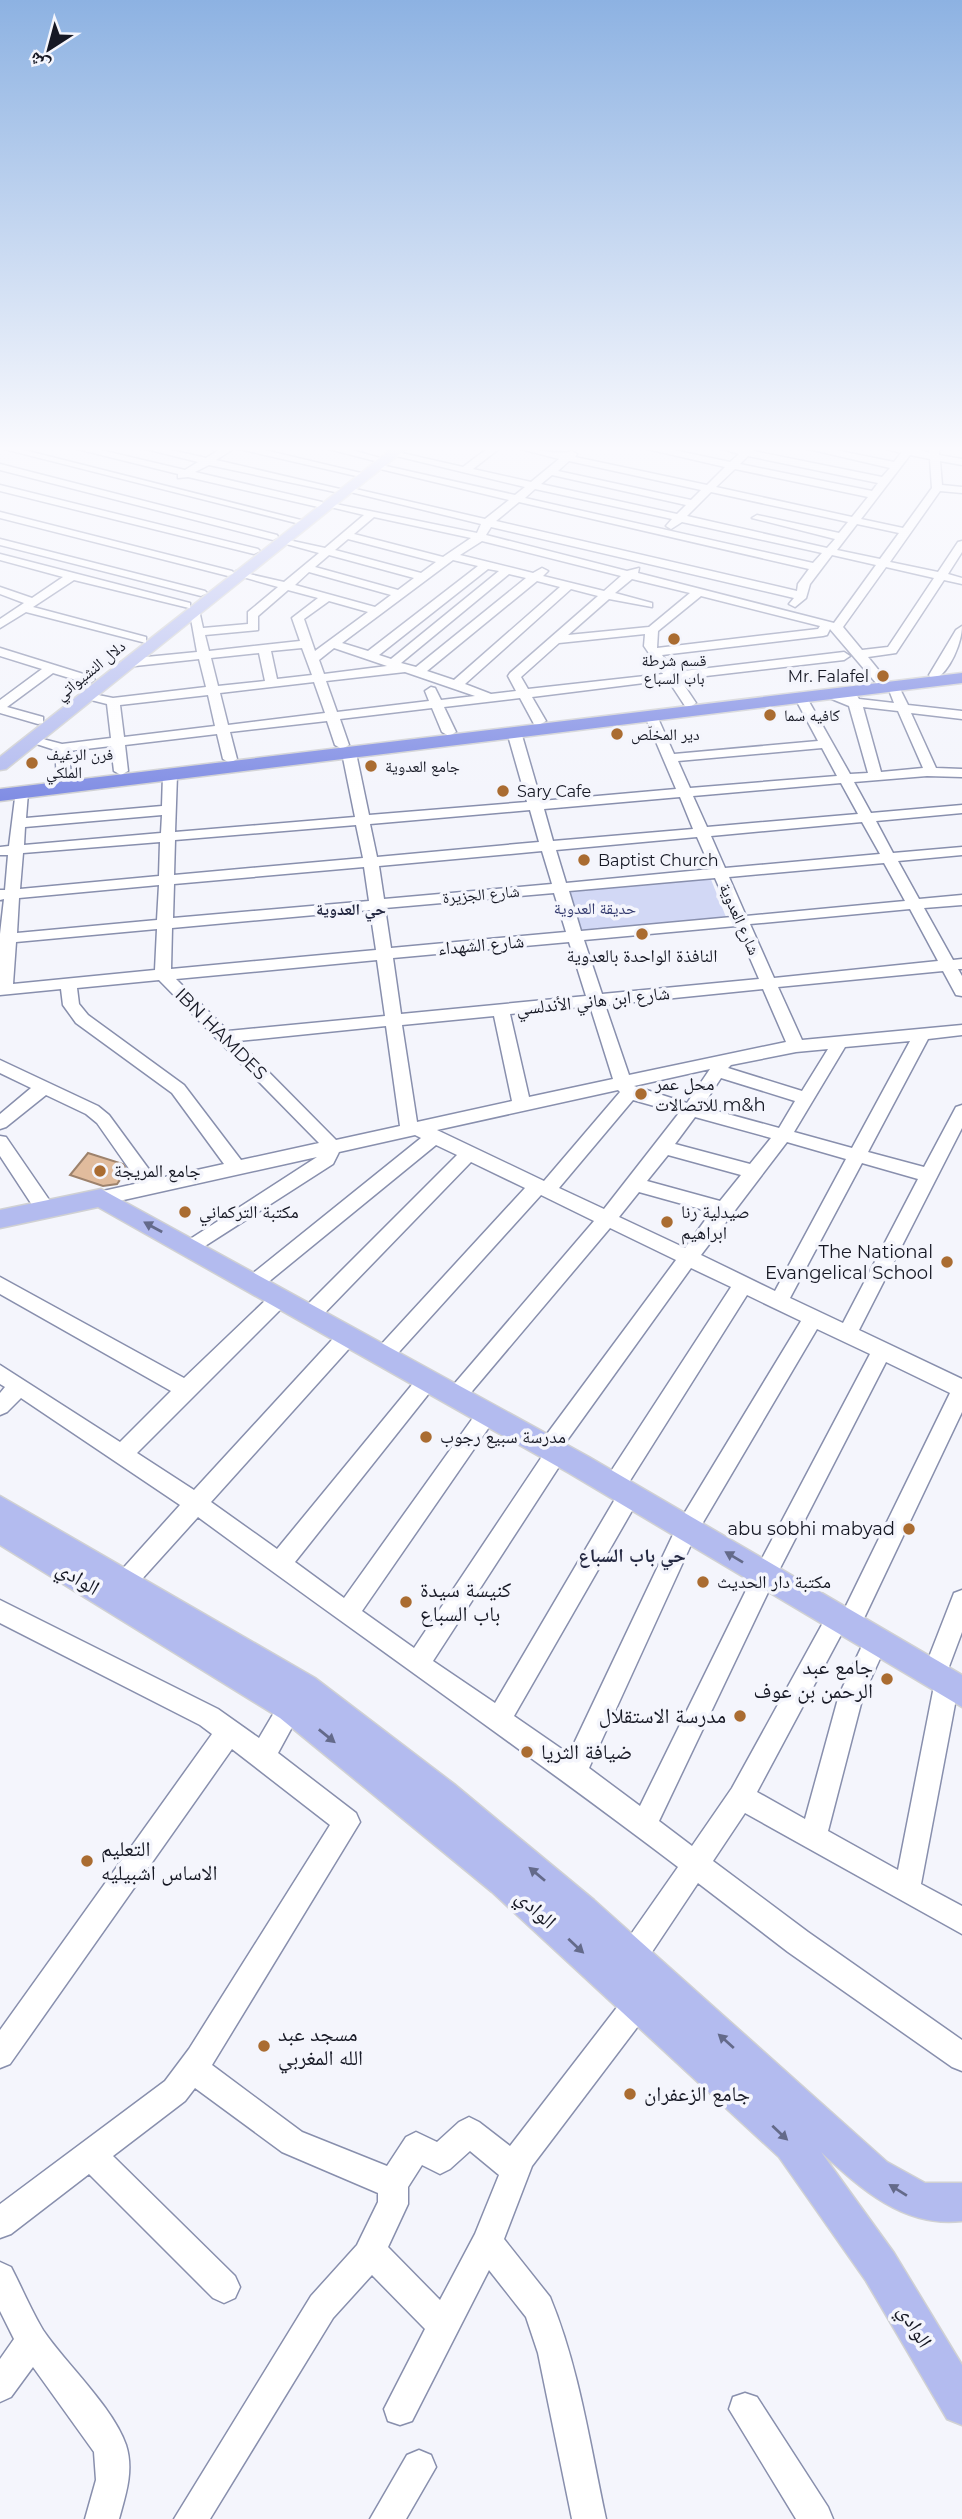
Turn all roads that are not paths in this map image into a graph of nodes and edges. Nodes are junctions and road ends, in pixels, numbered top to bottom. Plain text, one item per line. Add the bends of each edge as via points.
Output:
1 (486, 565) edge
2 (882, 565) edge
3 (32, 566) edge
4 (105, 566) edge
5 (204, 566) edge
6 (241, 566) edge
7 (243, 566) edge
8 (309, 566) edge
9 (381, 566) edge
10 (438, 566) edge
11 (488, 566) edge
12 (550, 566) edge
13 (592, 566) edge
14 (637, 566) edge
15 (722, 566) edge
16 (805, 566) edge
17 (885, 566) edge
18 (947, 566) edge
19 (816, 567) joint
20 (306, 568) junction
21 (507, 570) junction
22 (234, 573) junction
23 (629, 575) junction
24 (72, 576) junction
25 (533, 576) junction
26 (423, 577) junction
27 (939, 577) junction
28 (962, 581) edge
29 (569, 585) junction
30 (286, 586) junction
31 (0, 590) edge
32 (803, 590) junction
33 (699, 592) junction
34 (201, 593) junction
35 (400, 594) junction
36 (605, 594) junction
37 (327, 597) junction
38 (28, 605) junction
39 (648, 605) dead end
40 (190, 608) junction
41 (378, 611) junction
42 (786, 615) junction
43 (0, 624) edge
44 (829, 628) junction
45 (652, 630) junction
46 (962, 630) edge
47 (200, 632) junction
48 (142, 640) junction
49 (554, 640) junction
50 (307, 644) junction
51 (334, 644) junction
52 (264, 648) junction
53 (0, 652) edge
54 (654, 652) junction
55 (205, 655) junction
56 (851, 655) junction
57 (370, 656) junction
58 (17, 657) junction
59 (312, 659) junction
60 (127, 663) junction
61 (0, 668) edge
62 (52, 668) junction
63 (410, 670) junction
64 (962, 672) edge
65 (935, 675) junction
66 (671, 676) junction
67 (317, 678) junction
68 (962, 678) edge
69 (272, 683) junction
70 (456, 685) junction
71 (880, 685) junction
72 (88, 687) junction
73 (214, 690) junction
74 (523, 693) junction
75 (490, 697) junction
76 (801, 698) junction
77 (852, 698) junction
78 (113, 702) junction
79 (436, 703) junction
80 (690, 703) junction
81 (0, 707) edge
82 (905, 709) junction
83 (962, 715) edge
84 (330, 716) junction
85 (652, 716) junction
86 (38, 720) junction
87 (539, 721) junction
88 (223, 729) junction
89 (449, 732) junction
90 (514, 733) junction
91 (31, 740) junction
92 (116, 742) junction
93 (826, 744) junction
94 (62, 748) junction
95 (0, 749) edge
96 (346, 749) junction
97 (670, 758) junction
98 (230, 759) junction
99 (0, 765) edge
100 (121, 771) junction
101 (931, 772) junction
102 (962, 772) edge
103 (170, 775) junction
104 (876, 776) junction
105 (64, 778) junction
106 (845, 779) junction
107 (0, 786) edge
108 (21, 793) junction
109 (685, 793) junction
110 (0, 795) edge
111 (535, 805) junction
112 (962, 809) edge
113 (169, 810) junction
114 (866, 817) junction
115 (362, 821) junction
116 (18, 823) junction
117 (703, 833) junction
118 (167, 838) junction
119 (547, 848) junction
120 (16, 849) junction
121 (0, 851) edge
122 (962, 851) edge
123 (888, 858) junction
124 (371, 862) junction
125 (720, 872) junction
126 (166, 880) junction
127 (558, 887) junction
128 (6, 894) edge
129 (962, 900) edge
130 (376, 904) junction
131 (915, 905) junction
132 (741, 921) junction
133 (165, 924) junction
134 (577, 936) junction
135 (4, 938) edge
136 (383, 955) junction
137 (955, 965) edge
138 (163, 975) junction
139 (68, 984) junction
140 (768, 984) junction
141 (2, 990) edge
142 (962, 991) edge
143 (595, 1001) junction
144 (500, 1010) junction
145 (395, 1021) junction
146 (962, 1030) edge
147 (922, 1034) junction
148 (225, 1037) junction
149 (840, 1042) junction
150 (796, 1046) junction
151 (0, 1066) edge
152 (721, 1066) junction
153 (44, 1087) junction
154 (626, 1088) junction
155 (806, 1098) junction
156 (523, 1105) junction
157 (692, 1111) junction
158 (962, 1111) edge
159 (0, 1123) edge
160 (420, 1131) junction
161 (783, 1135) junction
162 (0, 1142) edge
163 (332, 1146) junction
164 (663, 1147) junction
165 (469, 1153) junction
166 (857, 1155) junction
167 (236, 1167) junction
168 (754, 1172) junction
169 (929, 1175) junction
170 (634, 1184) junction
171 (151, 1186) junction
172 (542, 1188) junction
173 (101, 1198) junction
174 (45, 1209) junction
175 (724, 1209) junction
176 (0, 1219) edge
177 (606, 1219) junction
178 (191, 1248) junction
179 (689, 1258) junction
180 (254, 1283) junction
181 (744, 1284) junction
182 (0, 1285) edge
183 (280, 1298) junction
184 (779, 1301) junction
185 (310, 1315) junction
186 (813, 1318) junction
187 (847, 1334) junction
188 (348, 1336) junction
189 (882, 1351) junction
190 (383, 1356) junction
191 (10, 1379) edge
192 (428, 1381) junction
193 (186, 1389) junction
194 (962, 1390) edge
195 (456, 1396) junction
196 (0, 1406) edge
197 (488, 1414) junction
198 (553, 1451) junction
199 (123, 1453) junction
200 (622, 1490) junction
201 (198, 1505) junction
202 (0, 1508) edge
203 (687, 1529) junction
204 (0, 1531) edge
205 (279, 1564) junction
206 (765, 1575) junction
207 (125, 1582) junction
208 (962, 1601) edge
209 (0, 1611) edge
210 (347, 1613) junction
211 (843, 1621) junction
212 (877, 1641) junction
213 (417, 1664) junction
214 (948, 1683) edge
215 (291, 1707) junction
216 (499, 1719) junction
217 (229, 1732) junction
218 (262, 1756) junction
219 (574, 1772) junction
220 (741, 1797) junction
221 (644, 1825) junction
222 (813, 1838) junction
223 (697, 1865) junction
224 (907, 1890) junction
225 (962, 1921) edge
226 (632, 1957) junction
227 (638, 2003) junction
228 (0, 2054) edge
229 (962, 2057) edge
230 (192, 2068) junction
231 (91, 2155) junction
232 (516, 2170) junction
233 (393, 2184) junction
234 (962, 2202) edge
235 (0, 2223) edge
236 (487, 2243) junction
237 (370, 2252) junction
238 (0, 2278) edge
239 (224, 2287) dead end
240 (444, 2326) junction
241 (32, 2341) junction
242 (0, 2386) edge
243 (962, 2404) edge
244 (400, 2409) dead end
245 (745, 2409) dead end
246 (419, 2467) dead end
247 (102, 2519) edge
248 (191, 2519) edge
249 (387, 2519) edge
250 (589, 2519) edge
251 (816, 2519) edge

1 - 57 street
2 - 44 street
3 - 24 street
4 - 34 street
5 - 22 street
6 - 22 main road, دلال النشيواتي
7 - 22 main road, دلال النشيواتي
8 - 20 street
9 - 26 street
10 - 26 street
11 - 21 street
12 - 25 street
13 - 23 street
14 - 23 street
15 - 32 street
16 - 19 street
17 - 27 street
18 - 27 street
19 - 32 street
20 - 30 street
20 - 35 street
21 - 25 street
21 - 63 street
22 - 30 street
22 - 34 main road, دلال النشيواتي
22 - 40 main road, دلال النشيواتي
23 - 33 street
23 - 36 street
24 - 38 street
24 - 40 street
25 - 29 street
25 - 63 street
26 - 35 street
27 - 28 street
27 - 56 street via 892,650
29 - 36 street
29 - 70 street
30 - 37 street
30 - 47 street via 252,615 254,627
31 - 38 street
32 - 42 street
33 - 42 street
33 - 45 street
34 - 40 main road, دلال النشيواتي
35 - 41 street
36 - 39 street
36 - 49 street
37 - 41 street
37 - 50 street via 298,618
38 - 43 street
38 - 48 street
40 - 47 street
40 - 48 main road, دلال النشيواتي
40 - 60 main road, دلال النشيواتي
41 - 51 street
42 - 44 street
44 - 54 street
44 - 56 street
45 - 49 street
45 - 54 street
46 - 65 street
47 - 55 street
48 - 72 main road, دلال النشيواتي
49 - 74 street via 514,676
50 - 52 street
50 - 59 street
51 - 57 street
51 - 59 street
52 - 55 street
52 - 69 street
53 - 58 street
54 - 66 street
55 - 60 street
55 - 73 street
56 - 66 street
56 - 71 street
57 - 63 street
58 - 61 street
58 - 62 street
59 - 67 street
60 - 72 main road, دلال النشيواتي
62 - 72 street
62 - 81 street
63 - 67 street
63 - 70 street
63 - 79 street
64 - 65 highway
65 - 71 highway
66 - 74 street
66 - 80 street
67 - 69 street
67 - 84 street
68 - 71 highway
69 - 73 street
70 - 75 street
71 - 77 highway
71 - 80 highway
71 - 82 street
72 - 78 street
72 - 86 main road, دلال النشيواتي
72 - 91 main road, دلال النشيواتي
73 - 78 street
73 - 88 street
74 - 75 street
74 - 87 street
75 - 79 street
76 - 77 highway
76 - 85 highway
76 - 93 street
77 - 82 street
77 - 104 street
78 - 92 street
79 - 84 street
79 - 89 street
80 - 87 highway
81 - 86 street
82 - 83 street
82 - 101 street
84 - 88 street
84 - 96 street
85 - 90 highway
85 - 97 street, شارع العدوية
86 - 95 main road, دلال النشيواتي
87 - 89 highway
88 - 92 street
88 - 98 street
89 - 96 highway
90 - 96 highway
90 - 111 street
91 - 94 street
91 - 99 main road, دلال النشيواتي
92 - 94 street
92 - 100 street
93 - 97 street
93 - 106 street
94 - 105 street
96 - 98 highway
96 - 103 highway
96 - 115 street
97 - 109 street, شارع العدوية
98 - 100 highway
100 - 105 highway
101 - 102 street
101 - 104 street
103 - 108 highway
103 - 113 street, IBN HAMDES
104 - 106 street
105 - 107 highway
106 - 109 street
106 - 114 street
108 - 110 highway
108 - 116 street
109 - 111 street
109 - 117 street, شارع العدوية
111 - 115 street
111 - 119 street
112 - 114 street
113 - 116 street
113 - 118 street, IBN HAMDES
114 - 117 street
114 - 123 street
115 - 118 street
115 - 124 street
116 - 120 street
117 - 119 street
117 - 125 street, شارع العدوية
118 - 120 street
118 - 126 street, IBN HAMDES
119 - 124 street
119 - 127 street
120 - 121 street
120 - 128 street
122 - 123 street, شارع الجزيرة
123 - 125 street, شارع الجزيرة
123 - 131 street
124 - 126 street
124 - 130 street
125 - 127 street, شارع الجزيرة
125 - 132 street, شارع العدوية
126 - 128 street
126 - 133 street, IBN HAMDES
127 - 130 street, شارع الجزيرة
127 - 134 street
128 - 135 street
129 - 131 street, شارع الشهداء
130 - 133 street, شارع الجزيرة
130 - 136 street
131 - 132 street, شارع الشهداء
131 - 137 street
132 - 134 street, شارع الشهداء
132 - 140 street, شارع العدوية
133 - 135 street, شارع الجزيرة
133 - 138 street, IBN HAMDES
134 - 136 street, شارع الشهداء
134 - 143 street
135 - 141 street
136 - 138 street, شارع الشهداء
136 - 145 street
137 - 140 street, شارع ابن هاني الأندلسي
137 - 142 street
138 - 139 street, شارع الشهداء
138 - 148 street, IBN HAMDES
139 - 141 street, شارع الشهداء
139 - 167 street via 71,1005 82,1019 178,1089
140 - 143 street, شارع ابن هاني الأندلسي
140 - 150 street, شارع العدوية
143 - 144 street, شارع ابن هاني الأندلسي
143 - 154 street
144 - 145 street, شارع ابن هاني الأندلسي
144 - 156 street
145 - 148 street, شارع ابن هاني الأندلسي
145 - 160 street
146 - 147 street
147 - 149 street
147 - 166 street
148 - 163 street, IBN HAMDES
149 - 150 street
149 - 155 street
150 - 152 street
151 - 153 street
152 - 154 street
152 - 155 street
152 - 157 street
153 - 159 street
153 - 171 street via 103,1119
154 - 156 street
154 - 157 street
154 - 172 street
155 - 161 street
156 - 160 street
157 - 161 street
157 - 164 street
158 - 169 street
160 - 163 street
160 - 165 street
160 - 180 street
161 - 166 street
161 - 168 street
162 - 174 street
163 - 167 street
163 - 178 street via 327,1159
164 - 168 street
164 - 170 street
165 - 172 street
165 - 185 street
166 - 169 street
166 - 184 street
167 - 171 street
168 - 175 street
169 - 187 street
170 - 175 street
170 - 177 street
171 - 173 street
172 - 177 street
172 - 190 street
173 - 174 main road
178 -> 173 main road
174 - 176 main road
175 - 179 street
177 - 179 street
177 - 195 street
178 - 180 main road
179 - 181 street
179 - 198 street
180 - 183 main road
181 - 184 street
181 - 200 street
182 - 193 street
183 - 185 main road
183 - 193 street
184 - 186 street
185 - 188 main road
186 - 187 street
186 - 203 street
187 - 189 street
188 - 190 main road
188 - 201 street
189 - 194 street
189 - 206 street
190 - 192 main road
191 - 196 street
191 - 199 street
192 - 195 main road
192 - 205 street
193 - 199 street
194 - 211 street
195 - 197 main road
197 - 198 main road
197 - 210 street
198 - 200 main road
198 - 213 street
199 - 201 street
200 - 203 main road
200 - 216 street
201 - 205 street
201 - 207 street
202 - 207 main road, الوادي
206 -> 203 main road
203 - 219 street
204 - 215 main road, الوادي
205 - 210 street
206 - 211 main road
206 - 221 street
226 -> 207 main road, الوادي via 443,1795 304,1688
208 - 214 street
209 - 217 street via 209,1717
210 - 213 street
211 - 212 main road
211 - 220 street
212 - 214 main road
212 - 222 street via 851,1695
213 - 216 street
214 - 224 street
215 - 218 street
215 -> 227 main road, الوادي via 504,1880
216 - 219 street
217 - 218 street
217 - 228 street
218 - 230 street via 347,1822
219 - 221 street
220 - 222 street
220 - 223 street
221 - 223 street
222 - 224 street
223 - 226 street
223 - 229 street via 797,1942
224 - 225 street
234 -> 226 main road, الوادي via 916,2201 874,2175
227 - 232 street via 521,2156
227 -> 243 main road, الوادي via 792,2144 880,2267
230 - 231 street via 175,2091
230 - 233 street via 292,2142
231 - 235 street
231 - 239 street
232 - 233 street via 469,2132 440,2159 416,2147
232 - 236 street
233 - 237 street via 393,2204
236 - 240 street
236 - 250 street via 538,2308 554,2353
237 - 240 street
237 - 248 street via 322,2307
238 - 241 street
240 - 244 street
241 - 242 street
241 - 247 street via 110,2447 113,2480
245 - 251 street
246 - 249 street

